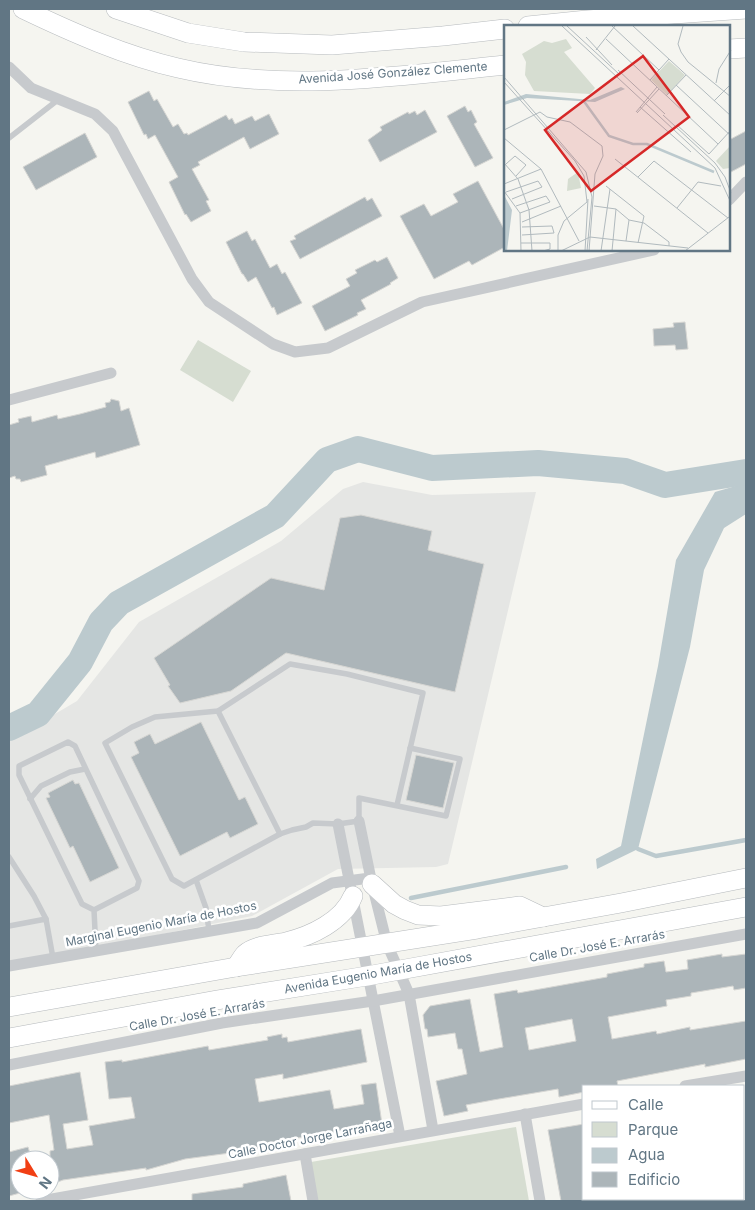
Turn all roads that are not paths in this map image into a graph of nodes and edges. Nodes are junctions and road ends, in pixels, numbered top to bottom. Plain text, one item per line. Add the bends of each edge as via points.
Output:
1 (23, 9) edge
2 (116, 9) edge
3 (746, 9) edge
4 (538, 25) edge
5 (504, 29) edge
6 (746, 48) edge
7 (730, 49) edge
8 (504, 65) edge
9 (9, 67) edge
10 (58, 99) junction
11 (9, 138) edge
12 (746, 182) edge
13 (730, 199) edge
14 (650, 251) edge
15 (111, 373) dead end
16 (9, 400) edge
17 (218, 710) junction
18 (410, 748) junction
19 (85, 769) junction
20 (30, 799) junction
21 (397, 805) junction
22 (359, 820) junction
23 (338, 824) junction
24 (280, 834) junction
25 (9, 857) edge
26 (746, 878) edge
27 (196, 880) junction
28 (371, 881) junction
29 (352, 888) junction
30 (746, 907) edge
31 (94, 910) junction
32 (543, 917) junction
33 (46, 919) junction
34 (9, 926) edge
35 (209, 931) junction
36 (746, 934) edge
37 (388, 944) junction
38 (362, 948) junction
39 (96, 951) junction
40 (53, 958) junction
41 (9, 966) edge
42 (236, 967) junction
43 (399, 970) junction
44 (367, 976) junction
45 (409, 994) junction
46 (373, 1000) junction
47 (9, 1007) edge
48 (9, 1038) edge
49 (9, 1065) edge
50 (746, 1076) edge
51 (691, 1085) edge
52 (582, 1104) edge
53 (525, 1114) junction
54 (433, 1130) junction
55 (400, 1136) junction
56 (305, 1154) junction
57 (41, 1201) edge
58 (313, 1201) edge
59 (540, 1201) edge

1 - 8 main road, Avenida José González Clemente via 142,59 220,75 316,81
2 - 5 main road via 188,33 244,42 332,45
3 - 4 main road
6 - 7 main road
9 - 10 street via 31,88
10 - 11 lane
10 - 14 street via 95,114 113,131 192,279 209,302 273,344 294,352 328,348 422,302
12 - 13 street
15 - 16 street
17 - 18 lane via 290,664 307,666 423,692
17 - 24 lane
17 - 27 lane via 155,718 132,726 105,743 172,879 184,886
18 - 21 lane
18 - 21 lane via 460,758 449,807 446,816
19 - 20 lane via 70,772 41,786
19 - 20 lane via 74,746 68,742 19,766 19,775
19 - 31 lane via 139,880 137,888
20 - 31 lane via 82,904
21 - 22 lane via 359,798
22 - 23 lane
22 - 28 street
23 - 24 lane via 312,823
23 - 29 street
24 - 27 lane
25 - 33 lane
26 - 32 main road
27 - 35 lane via 206,908
28 - 29 street, Marginal Eugenio María de Hostos
28 - 32 main road via 394,904 418,915 441,916 520,906
28 - 37 street
29 - 35 street, Marginal Eugenio María de Hostos via 332,883 257,923
29 - 38 street
29 - 42 main road via 349,906 332,922 302,938 245,954
30 - 43 main road, Avenida Eugenio María de Hostos
31 - 39 lane
32 - 37 main road
33 - 34 lane
33 - 40 lane
35 - 39 street, Marginal Eugenio María de Hostos
36 - 45 street, Calle Dr. José E. Arrarás
37 - 38 main road
37 - 43 street
38 - 42 main road
38 - 44 street
39 - 40 street, Marginal Eugenio María de Hostos
40 - 41 street, Marginal Eugenio María de Hostos
42 - 47 main road
43 - 44 main road, Avenida Eugenio María de Hostos
43 - 45 street
44 - 46 street
44 - 48 main road, Avenida Eugenio María de Hostos
45 - 46 street, Calle Dr. José E. Arrarás
45 - 54 street
46 - 49 street, Calle Dr. José E. Arrarás via 222,1023
46 - 55 street
50 - 51 street
52 - 53 street, Calle Doctor Jorge Larrañaga
53 - 54 street, Calle Doctor Jorge Larrañaga
53 - 59 street
54 - 55 street, Calle Doctor Jorge Larrañaga
55 - 56 street, Calle Doctor Jorge Larrañaga
56 - 57 street, Calle Doctor Jorge Larrañaga
56 - 58 street

